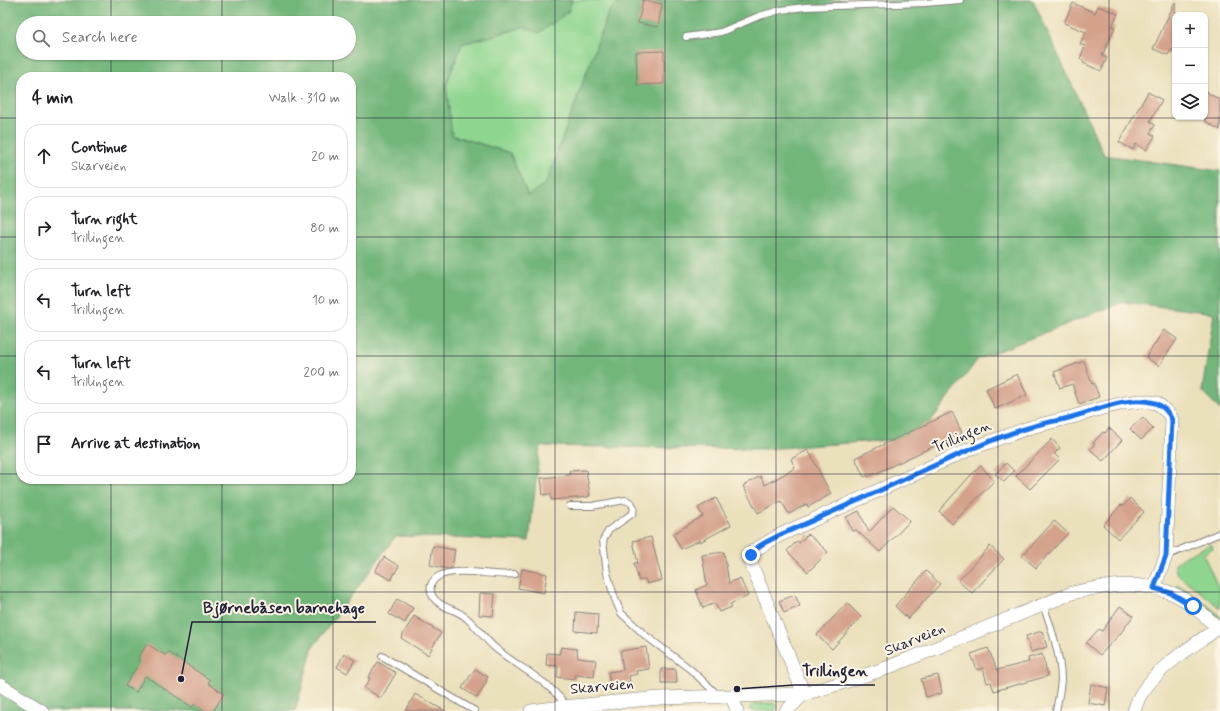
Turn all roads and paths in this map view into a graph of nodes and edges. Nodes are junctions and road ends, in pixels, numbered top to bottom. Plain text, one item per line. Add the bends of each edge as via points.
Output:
1 (960, 0) edge
2 (686, 37) dead end
3 (570, 506) dead end
4 (1220, 533) edge
5 (1166, 556) junction
6 (515, 574) dead end
7 (1154, 588) junction
8 (1043, 605) junction
9 (1219, 629) edge
10 (382, 656) dead end
11 (0, 685) edge
12 (804, 694) junction
13 (726, 696) junction
14 (566, 706) junction
15 (42, 711) edge
16 (475, 711) edge
17 (531, 711) edge
18 (737, 711) edge
19 (786, 711) edge
20 (1056, 711) edge
21 (1134, 711) edge

1 - 2 lane via 789,9 759,16 721,32
3 - 13 lane via 592,506 625,500 633,504 633,513 609,530 603,540 608,573 620,613
4 - 5 lane
5 - 7 street, Trillingen
5 - 12 street, Trillingen via 1172,420 1163,408 1149,402 1124,403 1006,435 780,535 753,551 750,560 752,566
6 - 14 lane via 441,575 432,583 431,593 434,599 465,617 495,648 545,683
7 - 8 street, Skarveien via 1128,585 1097,587 1072,593
7 - 9 street, Skarveien via 1171,593 1193,606
8 - 12 street, Skarveien via 884,669
8 - 20 lane via 1051,627 1060,671 1060,694
9 - 21 street via 1169,662 1140,695
10 - 16 lane
11 - 15 street
12 - 13 street, Skarveien
12 - 19 street
13 - 14 street, Skarveien via 660,698
13 - 18 street
14 - 17 street, Skarveien

